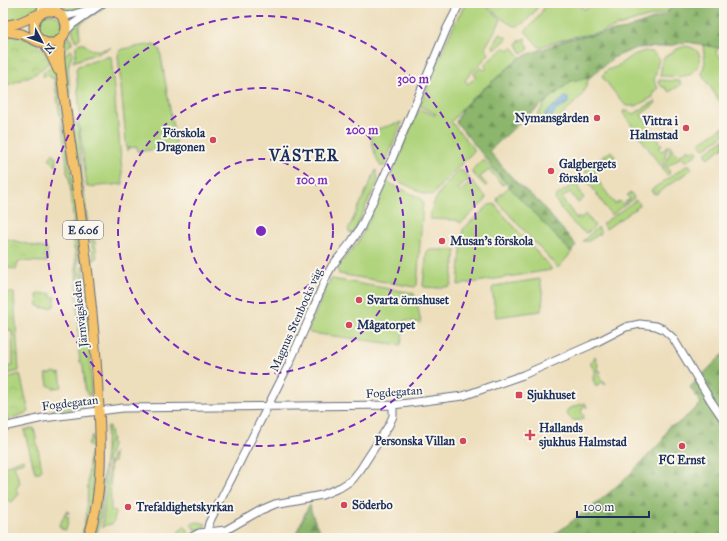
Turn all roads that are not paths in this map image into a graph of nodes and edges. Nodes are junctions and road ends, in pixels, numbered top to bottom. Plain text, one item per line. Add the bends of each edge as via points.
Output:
1 (43, 3) edge
2 (103, 3) edge
3 (460, 3) edge
4 (94, 9) junction
5 (57, 10) edge
6 (40, 14) junction
7 (3, 26) edge
8 (3, 31) edge
9 (35, 34) junction
10 (63, 35) junction
11 (45, 44) junction
12 (63, 89) junction
13 (393, 405) junction
14 (268, 406) junction
15 (99, 411) junction
16 (724, 420) edge
17 (3, 427) edge
18 (203, 533) junction
19 (88, 538) edge
20 (190, 538) edge

1 - 6 main road
2 - 4 street
3 - 14 street, Magnus Stenbocks väg via 361,227 327,275
4 - 5 street via 67,16
4 - 10 street via 73,24
5 - 6 highway via 47,10
5 - 10 highway, E 6.06 via 66,22
6 - 7 highway
6 - 9 highway via 34,22
8 - 9 highway, E 6.06 via 21,29
8 - 11 highway, E 6.06 via 29,36
9 - 11 highway, E 6.06
10 - 11 highway via 52,43
10 - 12 highway, Järnvägsleden / E 6.06 via 59,54
11 - 12 highway, Järnvägsleden / E 6.06 via 56,65
12 - 15 highway, Järnvägsleden / E 6.06 via 96,338
13 - 14 street, Fogdegatan
13 - 16 street, Fogdegatan via 478,392 539,368 626,327 645,324 663,329 676,342
13 - 18 street via 393,416 389,426 352,480 322,494 275,504 226,530
14 - 15 street, Fogdegatan via 122,408
14 - 18 street, Magnus Stenbocks väg
15 - 17 street, Fogdegatan via 43,418
15 - 19 highway, Järnvägsleden / E 6.06 via 100,457 97,499
18 - 20 street

